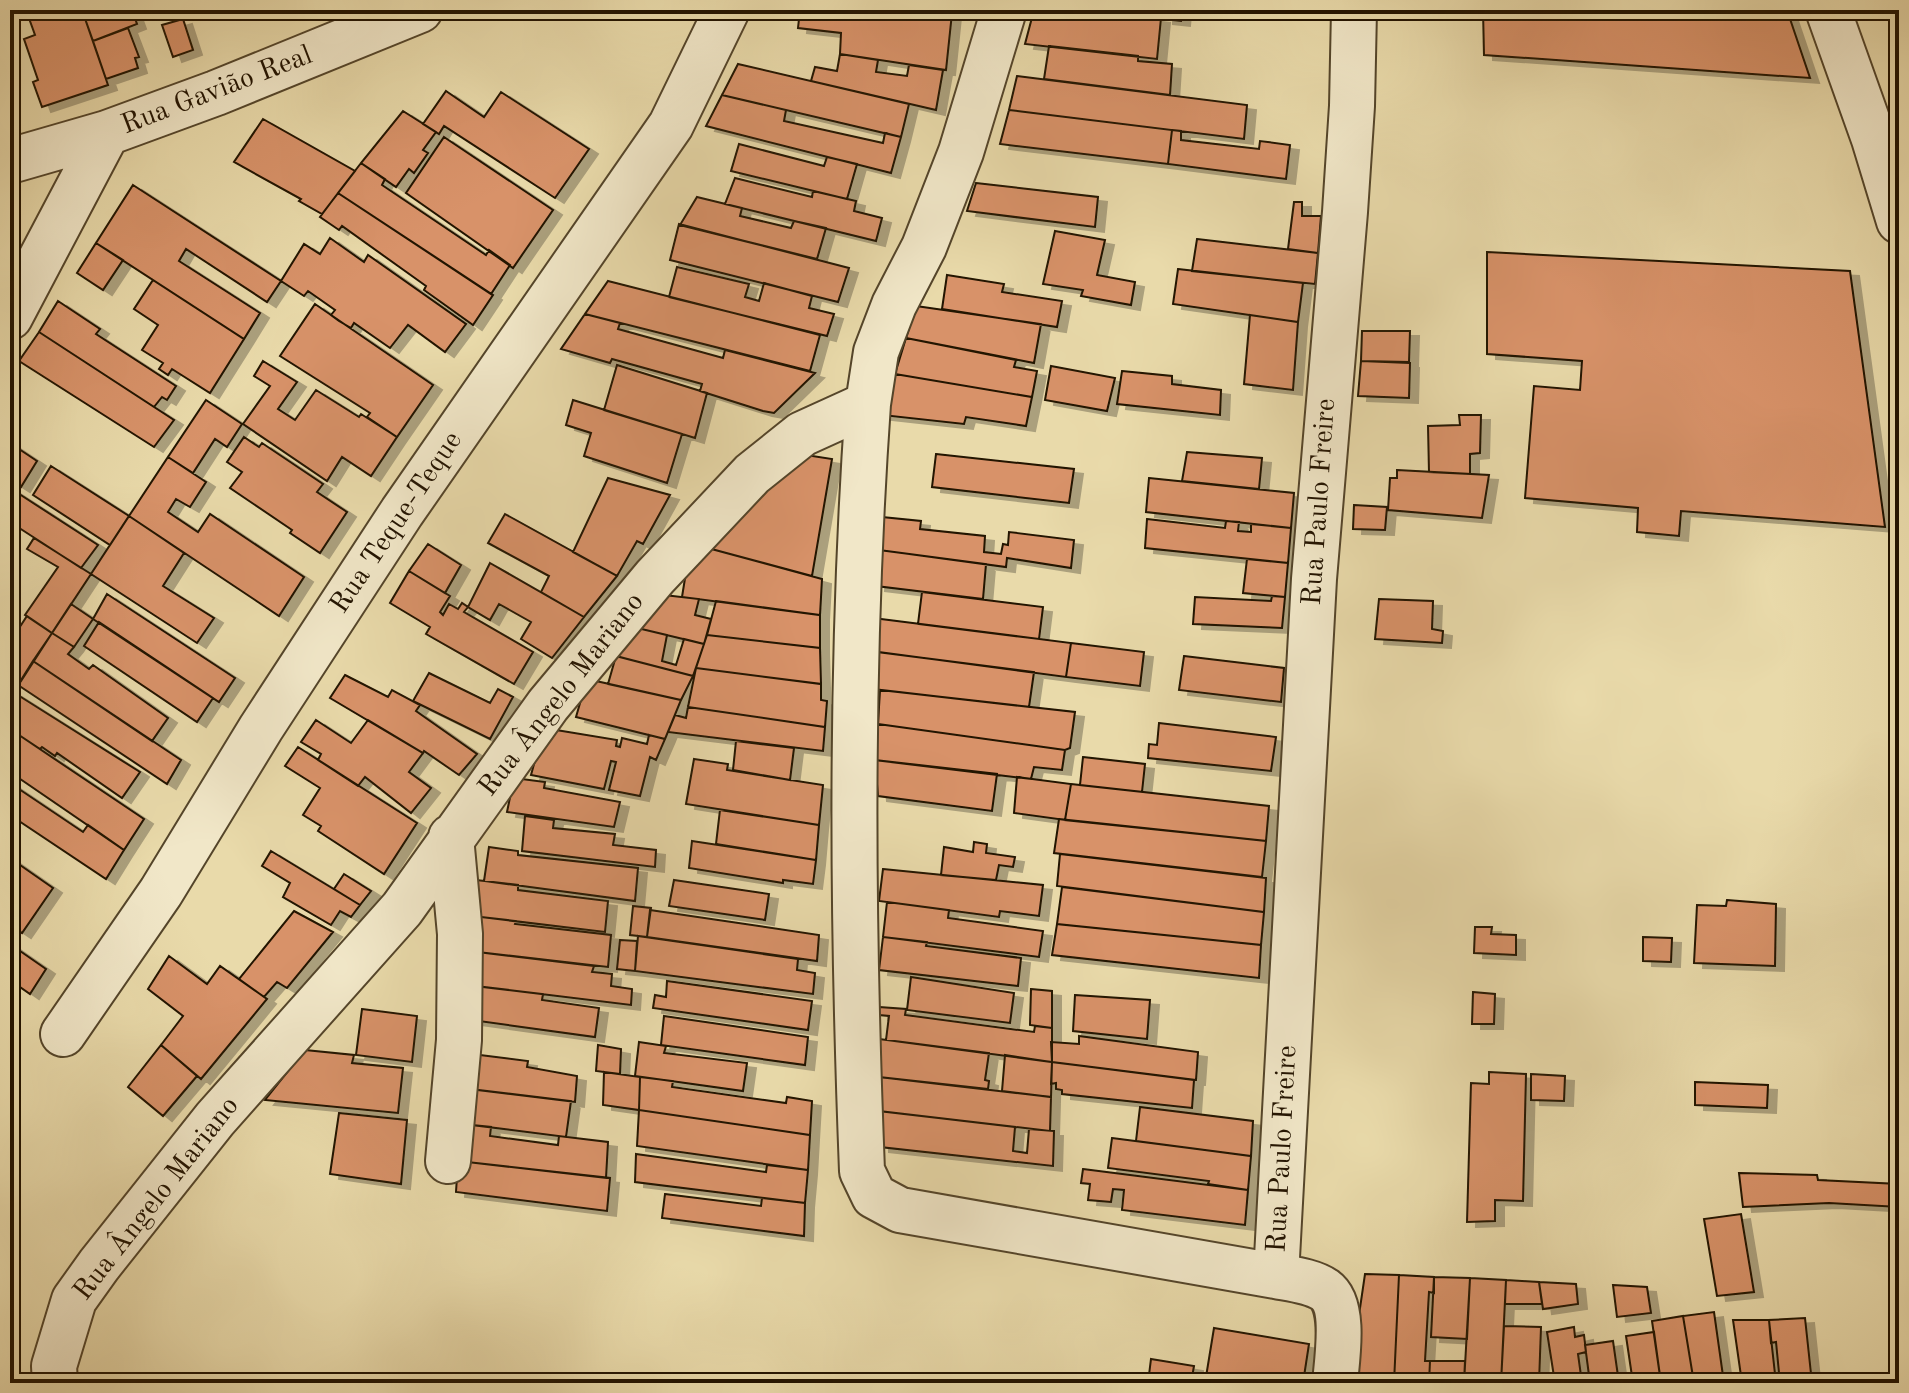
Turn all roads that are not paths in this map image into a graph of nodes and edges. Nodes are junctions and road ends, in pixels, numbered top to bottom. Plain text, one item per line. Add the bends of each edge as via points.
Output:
1 (420, 10) edge
2 (727, 10) edge
3 (1004, 10) edge
4 (1354, 10) edge
5 (1828, 10) edge
6 (107, 133) junction
7 (10, 161) edge
8 (1899, 221) edge
9 (10, 317) edge
10 (868, 404) junction
11 (451, 837) junction
12 (63, 1034) dead end
13 (448, 1161) dead end
14 (1276, 1276) junction
15 (56, 1377) edge
16 (1335, 1383) edge

1 - 6 street, Rua Gavião Real
2 - 12 street, Rua Teque-Teque via 671,125 402,512 161,892
3 - 10 street via 961,152 876,352
4 - 14 street, Rua Paulo Freire via 1345,212 1314,579
5 - 8 street
6 - 7 street, Rua Gavião Real
6 - 9 street
10 - 11 street, Rua Ângelo Mariano via 802,434 752,474 655,577 558,693
10 - 14 street, Rua Paulo Freire via 855,664 862,1171 874,1196 900,1210
11 - 13 street via 460,934
11 - 15 street, Rua Ângelo Mariano via 402,909 215,1119 74,1300
14 - 16 street via 1325,1290 1336,1302

